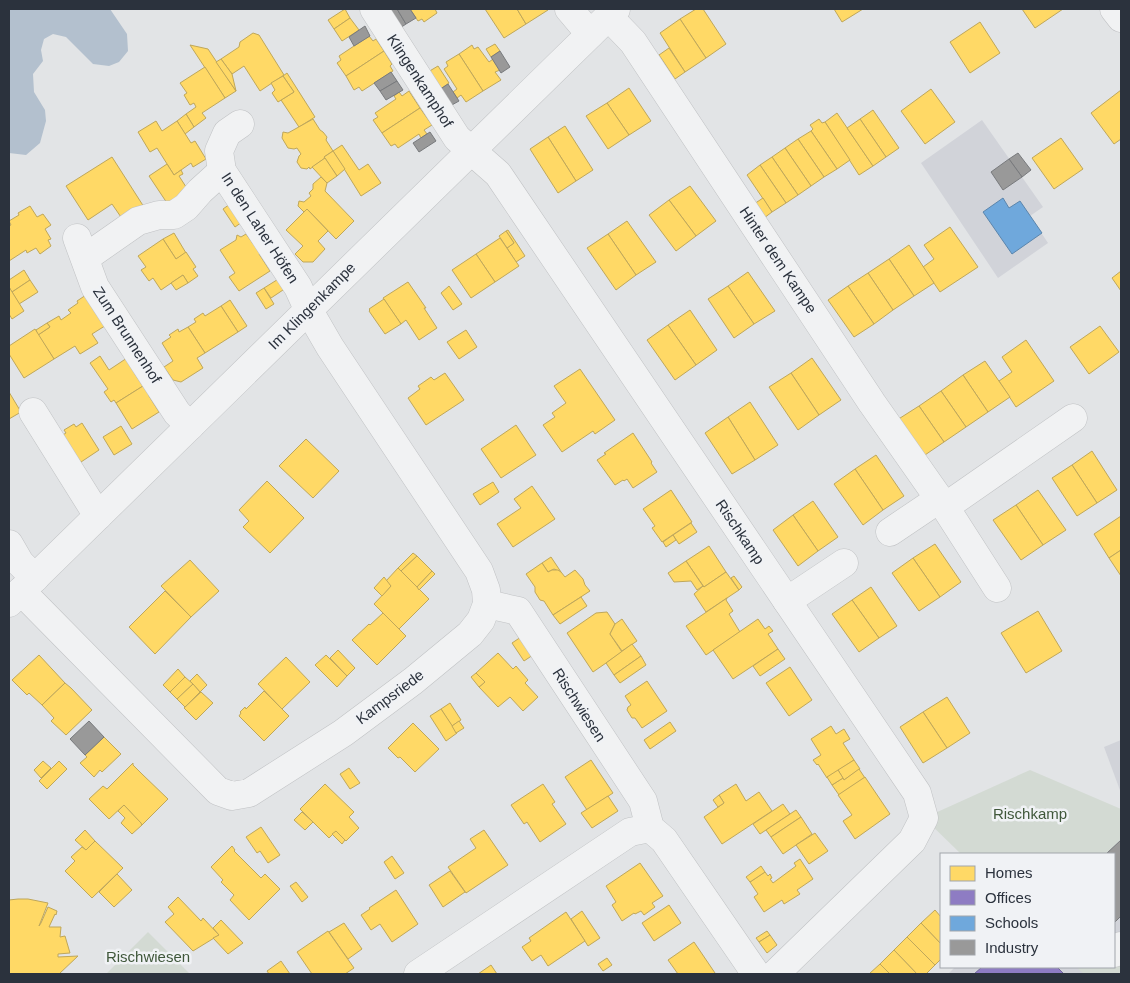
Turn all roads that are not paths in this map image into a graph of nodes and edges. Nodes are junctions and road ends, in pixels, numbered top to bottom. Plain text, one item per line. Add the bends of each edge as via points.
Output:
1 (374, 9) edge
2 (569, 9) edge
3 (1114, 9) edge
4 (1121, 18) edge
5 (604, 20) edge
6 (240, 124) dead end
7 (471, 149) junction
8 (222, 171) junction
9 (308, 310) junction
10 (33, 412) dead end
11 (1073, 418) dead end
12 (190, 426) junction
13 (942, 503) junction
14 (98, 516) junction
15 (890, 532) dead end
16 (9, 544) edge
17 (844, 563) dead end
18 (997, 588) dead end
19 (22, 591) edge
20 (787, 602) junction
21 (487, 604) junction
22 (650, 828) junction
23 (418, 974) edge
24 (756, 974) edge
25 (775, 974) edge

1 - 7 street, Klingenkamphof via 457,138
2 - 5 street, Hinter dem Kampe
3 - 4 street
5 - 7 street, Im Klingenkampe
5 - 13 street, Hinter dem Kampe via 633,42
6 - 8 street, In den Laher Höfen via 227,132 219,151
7 - 9 street, Im Klingenkampe
7 - 20 street, Rischkamp via 498,174
8 - 9 street, In den Laher Höfen via 298,287
8 - 12 street, Zum Brunnenhof via 174,215 138,221 81,248 95,288 177,413
9 - 12 street, Im Klingenkampe
9 - 21 street via 479,571
10 - 14 street
11 - 13 street
12 - 14 street, Im Klingenkampe
13 - 15 street
13 - 18 street, Hinter dem Kampe
14 - 19 street, Im Klingenkampe
16 - 19 street, Kampsriede via 20,563
17 - 20 street
19 - 21 street, Kampsriede via 218,791 232,796 248,793 335,738 413,682 470,634 481,620
20 - 25 street, Rischkamp via 917,794 924,818 912,841
21 - 22 street, Rischwiesen via 518,612 643,801
22 - 23 street via 630,832
22 - 24 street via 664,840

